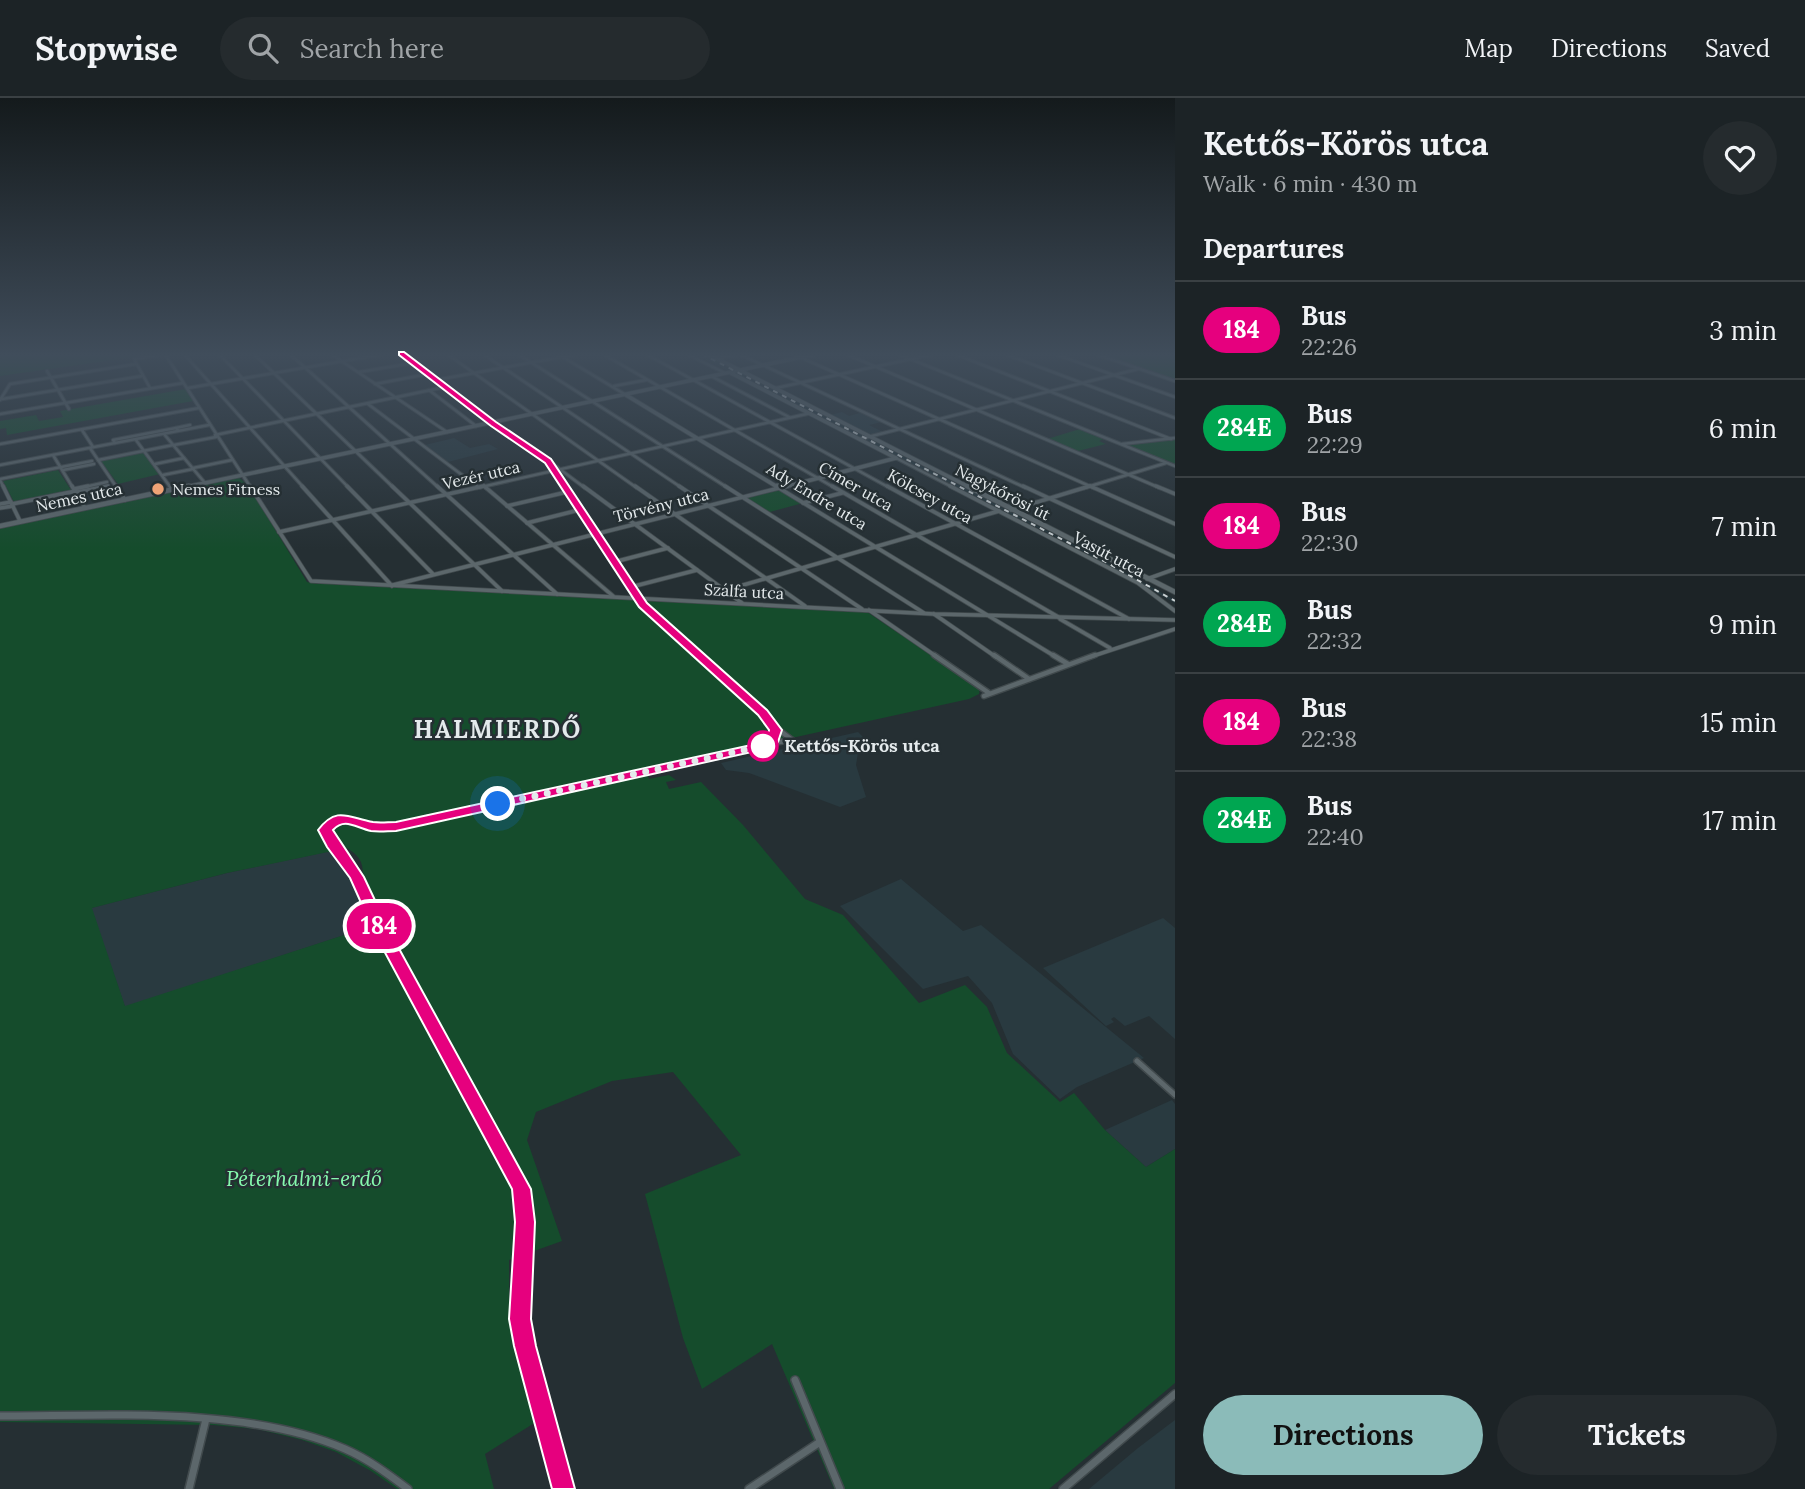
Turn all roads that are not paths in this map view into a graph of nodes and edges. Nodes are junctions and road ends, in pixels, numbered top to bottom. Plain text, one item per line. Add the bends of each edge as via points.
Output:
1 (141, 419) edge
2 (205, 419) edge
3 (242, 419) edge
4 (291, 419) edge
5 (322, 419) edge
6 (364, 419) edge
7 (387, 419) edge
8 (428, 419) edge
9 (466, 419) edge
10 (488, 419) edge
11 (507, 419) edge
12 (539, 419) edge
13 (579, 419) edge
14 (620, 419) edge
15 (665, 419) edge
16 (716, 419) edge
17 (764, 419) edge
18 (785, 419) edge
19 (822, 419) edge
20 (835, 419) edge
21 (880, 419) edge
22 (939, 419) joint
23 (997, 419) edge
24 (1059, 419) edge
25 (1123, 419) edge
26 (285, 420) junction
27 (492, 422) junction
28 (770, 422) junction
29 (190, 425) dead end
30 (209, 425) junction
31 (475, 426) junction
32 (250, 428) junction
33 (177, 429) junction
34 (901, 429) junction
35 (82, 430) junction
36 (735, 430) junction
37 (447, 432) junction
38 (156, 433) junction
39 (164, 434) junction
40 (216, 436) junction
41 (869, 437) junction
42 (1173, 438) edge
43 (133, 439) junction
44 (413, 439) junction
45 (698, 439) junction
46 (860, 439) junction
47 (0, 444) edge
48 (392, 444) junction
49 (1121, 444) junction
50 (174, 445) junction
51 (92, 447) junction
52 (663, 447) junction
53 (144, 450) junction
54 (356, 451) junction
55 (631, 454) junction
56 (53, 455) junction
57 (183, 457) junction
58 (321, 458) junction
59 (897, 458) junction
60 (98, 460) junction
61 (232, 460) junction
62 (548, 461) junction
63 (599, 461) junction
64 (93, 463) dead end
65 (154, 463) junction
66 (1167, 463) junction
67 (0, 465) edge
68 (285, 466) junction
69 (1175, 466) edge
70 (62, 469) junction
71 (193, 469) junction
72 (562, 469) junction
73 (855, 469) junction
74 (554, 471) junction
75 (1128, 474) junction
76 (163, 475) junction
77 (242, 475) junction
78 (818, 478) junction
79 (0, 481) edge
80 (205, 483) junction
81 (108, 484) dead end
82 (484, 486) junction
83 (1090, 486) junction
84 (479, 488) junction
85 (779, 488) junction
86 (173, 490) junction
87 (76, 491) junction
88 (567, 492) junction
89 (843, 493) junction
90 (1175, 494) edge
91 (449, 495) junction
92 (743, 497) junction
93 (1049, 498) junction
94 (125, 500) junction
95 (411, 503) junction
96 (803, 503) junction
97 (12, 504) junction
98 (0, 506) edge
99 (507, 506) junction
100 (709, 506) junction
101 (85, 508) junction
102 (579, 510) junction
103 (1011, 510) junction
104 (1000, 511) junction
105 (373, 512) junction
106 (675, 514) junction
107 (333, 520) junction
108 (20, 522) junction
109 (527, 523) junction
110 (637, 524) junction
111 (956, 524) junction
112 (1175, 524) edge
113 (0, 526) edge
114 (279, 532) junction
115 (596, 534) junction
116 (917, 535) junction
117 (554, 544) junction
118 (876, 547) junction
119 (669, 548) junction
120 (515, 555) junction
121 (1175, 556) edge
122 (838, 558) junction
123 (614, 562) junction
124 (475, 564) junction
125 (803, 567) junction
126 (698, 569) junction
127 (1175, 569) edge
128 (433, 575) junction
129 (766, 578) junction
130 (1147, 579) junction
131 (392, 586) junction
132 (631, 588) junction
133 (726, 590) junction
134 (503, 592) junction
135 (1175, 593) edge
136 (558, 594) junction
137 (613, 597) junction
138 (638, 598) junction
139 (742, 604) junction
140 (806, 607) junction
141 (862, 610) junction
142 (869, 610) junction
143 (1175, 611) edge
144 (924, 613) junction
145 (934, 614) junction
146 (991, 616) junction
147 (1060, 618) junction
148 (1130, 619) junction
149 (1175, 620) edge
150 (1175, 629) edge
151 (1111, 649) junction
152 (1068, 664) junction
153 (1030, 679) junction
154 (990, 693) junction
155 (984, 696) dead end
156 (775, 727) junction
157 (793, 740) junction
158 (766, 744) junction
159 (799, 745) dead end
160 (1137, 1061) dead end
161 (1175, 1095) edge
162 (795, 1380) dead end
163 (1175, 1394) edge
164 (0, 1416) edge
165 (206, 1418) junction
166 (820, 1442) junction
167 (189, 1489) edge
168 (408, 1489) edge
169 (564, 1489) edge
170 (749, 1489) edge
171 (840, 1489) edge
172 (1063, 1489) edge

1 - 35 street
2 - 30 street
3 - 32 street
4 - 26 street
5 - 54 street
6 - 48 street
7 - 44 street
8 - 37 street
9 - 31 street
10 - 27 street
11 - 27 street, Nemes utca
12 - 63 street
13 - 55 street
14 - 52 street
15 - 45 street, Ady Endre utca
16 - 36 street, Címer utca
17 - 28 street, Kölcsey utca
18 - 28 street, Vezér utca
19 - 46 street, Vasút utca
20 - 41 street, Nagykőrösi út
21 - 34 street
22 - 34 street
22 - 83 street
23 - 75 street
24 - 49 street
25 - 42 street
26 - 32 street
26 - 58 street
27 - 31 street, Nemes utca
27 - 62 street
28 - 36 street, Vezér utca
28 - 73 street, Kölcsey utca
29 - 33 street
30 - 33 street
30 - 40 street
31 - 37 street, Nemes utca
32 - 40 street
32 - 68 street
33 - 38 street
33 - 39 street
34 - 41 street
34 - 93 street
35 - 47 street
35 - 51 street
36 - 45 street, Vezér utca
36 - 78 street, Címer utca
37 - 44 street, Nemes utca
38 - 39 street
38 - 43 street
39 - 50 street
40 - 50 street
40 - 61 street
41 - 46 street
41 - 103 street, Nagykőrösi út
42 - 49 street
43 - 51 street
43 - 53 street
44 - 48 street, Nemes utca
44 - 84 street
45 - 52 street, Vezér utca
45 - 85 street, Ady Endre utca
46 - 59 street, Vasút utca
48 - 54 street, Nemes utca
48 - 91 street
49 - 66 street
50 - 53 street
50 - 57 street
51 - 56 street
51 - 60 street
52 - 55 street, Vezér utca
52 - 92 street
53 - 60 street
53 - 65 street
54 - 58 street, Nemes utca
54 - 95 street
55 - 63 street, Vezér utca
55 - 100 street
56 - 67 street
56 - 70 street
57 - 65 street
57 - 71 street
58 - 68 street, Nemes utca
58 - 105 street
59 - 73 street, Törvény utca
59 - 104 street, Vasút utca
60 - 94 street
61 - 71 street
61 - 77 street
62 - 72 street
62 - 74 street
63 - 72 street, Vezér utca
63 - 106 street
64 - 70 street
65 - 76 street
66 - 69 street
66 - 75 street
68 - 77 street, Nemes utca
68 - 107 street
70 - 79 street
70 - 87 street
71 - 76 street
71 - 80 street
72 - 74 street, Vezér utca
72 - 110 street
73 - 78 street, Törvény utca
73 - 111 street, Kölcsey utca
74 - 82 street, Vezér utca
74 - 88 street
75 - 83 street
75 - 90 street
76 - 86 street
77 - 80 street, Nemes utca
77 - 114 street
78 - 85 street, Törvény utca
78 - 89 street, Címer utca
79 - 97 street
80 - 86 street, Nemes utca
81 - 87 street
82 - 84 street, Vezér utca
82 - 99 street
83 - 93 street
83 - 112 street
84 - 91 street, Vezér utca
85 - 92 street, Törvény utca
85 - 96 street, Ady Endre utca
86 - 94 street, Nemes utca
87 - 97 street
87 - 101 street
88 - 99 street
88 - 102 street
89 - 96 street
89 - 116 street, Címer utca
91 - 95 street, Vezér utca
91 - 120 street
92 - 100 street, Törvény utca
92 - 122 street
93 - 103 street
93 - 121 street
94 - 101 street, Nemes utca
95 - 105 street, Vezér utca
95 - 124 street
96 - 118 street, Ady Endre utca
97 - 98 street
97 - 108 street
99 - 109 street
100 - 106 street, Törvény utca
100 - 125 street
101 - 108 street, Nemes utca
102 - 109 street
102 - 115 street
103 - 130 street, Nagykőrösi út
104 - 111 street
104 - 143 street, Vasút utca via 1143,586
105 - 107 street, Vezér utca
105 - 128 street
106 - 110 street, Törvény utca
106 - 129 street
107 - 114 street, Vezér utca
107 - 131 street
108 - 113 street, Nemes utca
109 - 117 street
110 - 115 street, Törvény utca
110 - 119 street
111 - 116 street
111 - 148 street, Kölcsey utca
114 - 131 street, Szálfa utca via 311,581
115 - 117 street, Törvény utca
115 - 123 street
116 - 118 street
116 - 147 street, Címer utca
117 - 120 street, Törvény utca
117 - 137 street
118 - 122 street
118 - 146 street, Ady Endre utca
119 - 123 street
119 - 126 street
120 - 124 street, Törvény utca
120 - 136 street
122 - 125 street
122 - 144 street
123 - 132 street
124 - 128 street, Törvény utca
124 - 134 street
125 - 129 street
125 - 141 street
126 - 132 street
126 - 133 street
127 - 130 street
128 - 131 street, Törvény utca
129 - 133 street
129 - 140 street
130 - 135 street, Nagykőrösi út
131 - 134 street, Szálfa utca
132 - 138 street
133 - 139 street
134 - 136 street, Szálfa utca
136 - 137 street, Szálfa utca
137 - 138 street, Szálfa utca
138 - 139 street, Szálfa utca
138 - 156 street
139 - 140 street, Szálfa utca
140 - 141 street, Szálfa utca
141 - 142 street, Szálfa utca
142 - 144 street, Szálfa utca
142 - 154 street
144 - 145 street, Szálfa utca
145 - 146 street, Szálfa utca
145 - 153 street
146 - 147 street, Szálfa utca
146 - 152 street, Ady Endre utca
147 - 148 street, Szálfa utca
147 - 151 street, Címer utca
148 - 149 street, Szálfa utca
150 - 151 street
151 - 152 street
152 - 153 street
153 - 154 street
154 - 155 street
156 - 157 street
156 - 158 street via 775,736
157 - 158 street
157 - 159 street
158 - 169 street via 396,826 373,827 347,818 327,827 326,833 357,877 383,934 521,1189 525,1222 520,1319
160 - 161 street
162 - 166 street
163 - 172 street
164 - 165 street
165 - 167 street
165 - 168 street via 301,1432 375,1465
166 - 170 street
166 - 171 street

